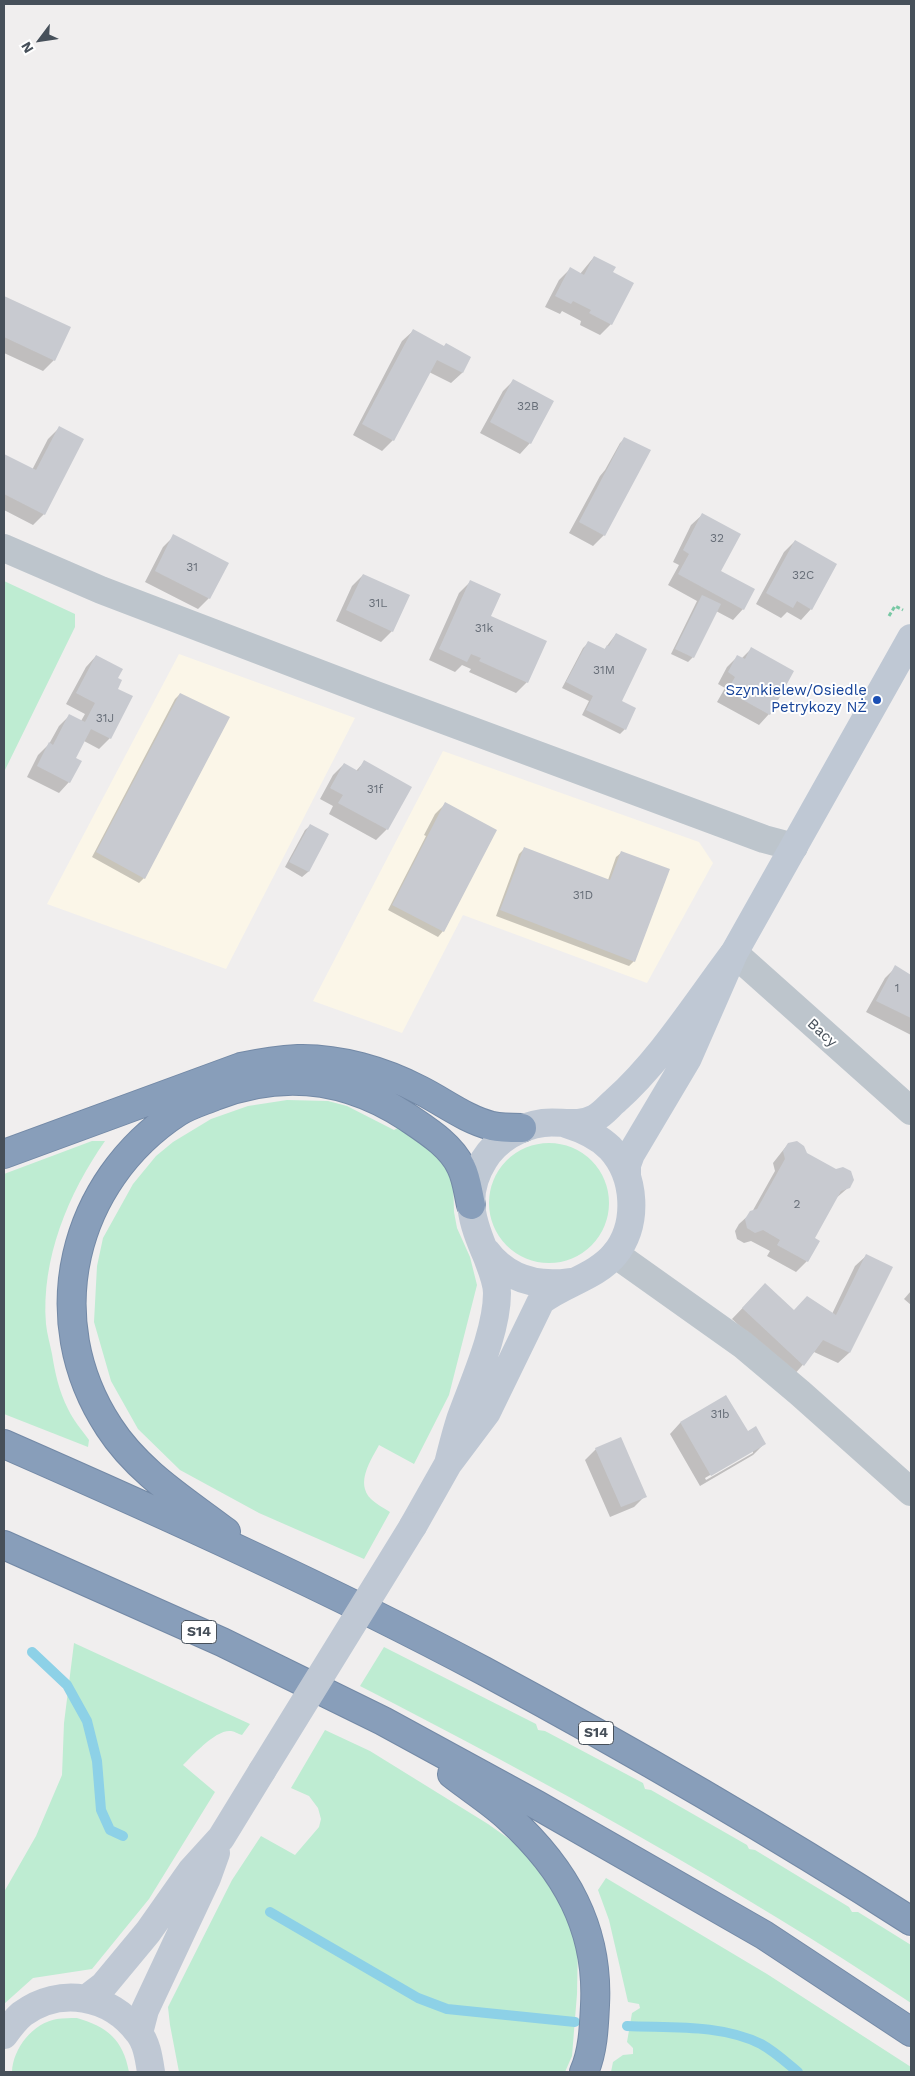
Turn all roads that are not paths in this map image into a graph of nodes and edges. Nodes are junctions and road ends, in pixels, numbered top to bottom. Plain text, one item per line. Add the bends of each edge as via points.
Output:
1 (4, 548) edge
2 (911, 638) edge
3 (794, 847) junction
4 (734, 953) junction
5 (911, 1111) edge
6 (566, 1124) junction
7 (522, 1128) junction
8 (4, 1154) edge
9 (627, 1176) junction
10 (471, 1205) junction
11 (481, 1244) junction
12 (615, 1254) junction
13 (573, 1282) junction
14 (4, 1444) edge
15 (448, 1464) junction
16 (911, 1492) edge
17 (4, 1545) edge
18 (269, 1564) junction
19 (392, 1727) junction
20 (221, 1838) junction
21 (911, 1921) edge
22 (87, 1998) junction
23 (911, 2032) edge
24 (139, 2033) junction
25 (4, 2034) edge
26 (151, 2072) edge
27 (584, 2072) edge

1 - 3 street via 100,590 376,695 764,839
2 - 3 main road
3 - 4 main road
4 - 5 street, Bacy
4 - 6 main road via 627,1091 597,1117
4 - 9 main road via 688,1058 631,1154
6 - 7 main road via 544,1123
6 - 9 main road via 590,1133 610,1148
7 - 8 highway via 493,1126 465,1116 419,1089 367,1068 300,1059 241,1067
7 - 10 main road via 501,1140 484,1159 474,1181
9 - 12 main road via 632,1196 631,1217
10 - 11 main road via 473,1225
10 - 18 highway via 461,1166 422,1127 361,1092 312,1081 286,1080 237,1087 180,1110 147,1134 113,1173 82,1235 72,1281 70,1308 82,1371 108,1427 130,1455 150,1474
11 - 13 main road via 494,1261 518,1277 552,1285
11 - 15 main road via 496,1282 496,1301 482,1361
12 - 13 main road via 596,1271
12 - 16 street via 743,1345
13 - 15 main road via 541,1301 486,1412
14 - 18 highway, S14
15 - 20 main road, bridge
17 - 19 highway, S14 via 222,1642
18 - 21 highway, S14 via 482,1671 644,1760 821,1863
19 - 23 highway, S14 via 545,1809 764,1935
19 - 27 highway via 508,1817 539,1847 563,1878 581,1912 593,1951 596,1990 594,2030
20 - 22 main road via 191,1871 148,1932 104,1985
20 - 24 main road via 207,1878 145,2010
22 - 24 main road via 117,2012
22 - 25 main road via 68,1997 43,2002 21,2015
24 - 26 main road via 148,2053

